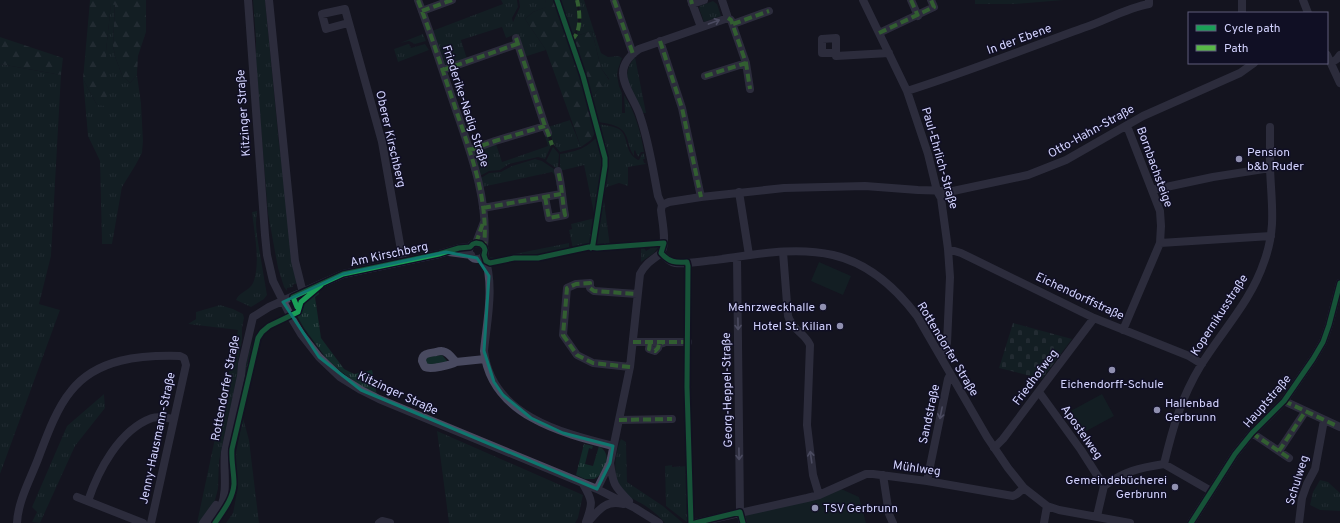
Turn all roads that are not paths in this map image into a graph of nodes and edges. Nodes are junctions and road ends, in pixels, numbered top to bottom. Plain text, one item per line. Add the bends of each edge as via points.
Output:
1 (248, 0) edge
2 (269, 0) edge
3 (418, 0) edge
4 (452, 0) edge
5 (614, 0) edge
6 (704, 0) edge
7 (722, 0) edge
8 (863, 0) edge
9 (911, 0) edge
10 (931, 0) edge
11 (1149, 0) edge
12 (1242, 0) edge
13 (1303, 0) edge
14 (692, 2) edge
15 (1138, 3) edge
16 (422, 10) junction
17 (769, 11) dead end
18 (1242, 12) edge
19 (1308, 12) edge
20 (918, 16) junction
21 (730, 21) junction
22 (348, 23) dead end
23 (701, 28) junction
24 (879, 33) junction
25 (660, 41) junction
26 (836, 53) dead end
27 (889, 53) junction
28 (633, 54) junction
29 (1340, 55) edge
30 (1328, 57) edge
31 (746, 63) junction
32 (1331, 63) junction
33 (1245, 66) edge
34 (443, 70) junction
35 (705, 76) dead end
36 (1340, 83) edge
37 (750, 89) dead end
38 (907, 91) junction
39 (1127, 126) junction
40 (1270, 127) dead end
41 (470, 150) junction
42 (1270, 168) junction
43 (558, 171) dead end
44 (1152, 190) junction
45 (937, 191) junction
46 (739, 192) junction
47 (561, 194) junction
48 (545, 197) junction
49 (701, 197) junction
50 (664, 204) junction
51 (483, 208) junction
52 (1271, 236) junction
53 (1160, 243) junction
54 (948, 249) junction
55 (477, 251) junction
56 (784, 252) junction
57 (661, 253) junction
58 (749, 255) junction
59 (737, 257) junction
60 (404, 261) junction
61 (1340, 283) edge
62 (303, 293) junction
63 (637, 294) junction
64 (283, 302) junction
65 (1094, 318) junction
66 (1123, 330) junction
67 (633, 342) junction
68 (688, 342) dead end
69 (941, 357) junction
70 (485, 359) junction
71 (456, 362) dead end
72 (1202, 364) junction
73 (630, 367) junction
74 (950, 375) junction
75 (1039, 392) junction
76 (1284, 401) junction
77 (1305, 412) junction
78 (174, 419) junction
79 (672, 419) dead end
80 (619, 420) junction
81 (1324, 420) junction
82 (1338, 426) edge
83 (1252, 433) junction
84 (612, 446) junction
85 (994, 448) junction
86 (1279, 451) junction
87 (1289, 458) dead end
88 (610, 463) junction
89 (1164, 464) junction
90 (883, 475) junction
91 (612, 478) junction
92 (927, 481) junction
93 (584, 484) junction
94 (1104, 486) junction
95 (1024, 488) junction
96 (597, 489) junction
97 (1211, 491) junction
98 (606, 493) junction
99 (818, 495) junction
100 (76, 497) dead end
101 (223, 497) junction
102 (88, 502) junction
103 (1047, 506) junction
104 (635, 508) junction
105 (740, 512) junction
106 (1097, 516) junction
107 (18, 523) edge
108 (143, 523) edge
109 (151, 523) edge
110 (203, 523) edge
111 (210, 523) edge
112 (379, 523) edge
113 (390, 523) edge
114 (587, 523) edge
115 (659, 523) edge
116 (695, 523) edge
117 (743, 523) edge
118 (893, 523) edge
119 (1044, 523) edge
120 (1130, 523) edge
121 (1191, 523) edge
122 (1299, 523) edge

1 - 64 street, Kitzinger Straße via 267,256 273,281
2 - 62 street via 295,261
3 - 16 street, Friederike-Nadig Straße
4 - 16 street
5 - 28 street
6 - 14 street
7 - 21 street
8 - 24 street, Paul-Ehrlich-Straße
9 - 20 street
10 - 20 street via 934,7
11 - 15 street, In der Ebene via 1149,4
12 - 18 street
13 - 19 street
14 - 23 street
15 - 38 street, In der Ebene via 1100,22
16 - 34 street, Friederike-Nadig Straße
17 - 21 street
20 - 24 street
23 -> 21 street
21 - 31 street
22 - 60 street, Oberer Kirschberg via 379,130
23 - 25 street
24 - 27 street, Paul-Ehrlich-Straße
25 - 28 street
25 - 49 street via 682,108
26 - 27 street via 836,56
27 - 38 street, Paul-Ehrlich-Straße
28 - 50 street via 623,68 624,82 641,117 658,196
29 - 32 street
30 - 32 street
31 - 35 street
31 - 37 street
32 - 36 street
33 - 39 street, Otto-Hahn-Straße via 1240,73 1143,116
34 - 41 street, Friederike-Nadig Straße
34 - 41 street via 516,41 546,129 495,141
38 - 45 street, Paul-Ehrlich-Straße via 928,154
39 - 44 street, Bornbachsteige
39 - 45 street, Otto-Hahn-Straße via 1039,172 953,191
40 - 42 street, Kopernikusstraße
41 - 51 street, Friederike-Nadig Straße
42 - 44 street
42 - 52 street, Kopernikusstraße via 1273,214
43 - 47 street via 563,191
44 - 53 street, Bornbachsteige via 1161,215
45 - 46 street, Otto-Hahn-Straße via 835,186
45 - 54 street, Paul-Ehrlich-Straße via 941,198
46 - 49 street, Otto-Hahn-Straße
46 - 58 street
47 - 48 street
47 - 48 street via 565,215 549,218
48 - 51 street
49 - 50 street, Otto-Hahn-Straße
50 - 57 street via 661,210 664,243
51 - 55 street, Friederike-Nadig Straße via 485,233
52 - 53 street
52 - 72 street, Kopernikusstraße via 1252,291
53 - 66 street, Bornbachsteige
54 - 65 street, Eichendorffstraße
54 - 69 street, Paul-Ehrlich-Straße via 948,336
55 - 60 street, Am Kirschberg via 459,248
55 - 70 street, Friederike-Nadig Straße via 488,265 489,276
56 - 58 street, Rottendorfer Straße
56 - 69 street, Rottendorfer Straße via 834,255 856,263 877,276 907,303
99 -> 56 street via 807,425 810,345 790,322 788,316
57 - 59 street, Rottendorfer Straße via 670,262 675,263
57 - 63 street via 645,265 640,274
58 - 59 street, Rottendorfer Straße
59 -> 105 street, Georg-Heppel-Straße
60 - 62 street, Am Kirschberg via 343,274
61 - 76 street, Hauptstraße via 1329,326 1322,342 1313,360
62 - 64 street, Am Kirschberg
63 - 67 street
63 - 73 street via 594,292 590,288 590,283 567,288 565,296 563,335 578,356 593,363
64 - 93 street, Kitzinger Straße via 301,334 319,357 340,377 361,390 405,411
64 - 101 street, Rottendorfer Straße via 253,317 225,452
65 - 66 street, Eichendorffstraße
65 - 75 street, Friedhofweg
66 - 72 street, Eichendorffstraße via 1189,356
67 - 68 street
67 - 73 street
69 - 74 street, Rottendorfer Straße
70 - 71 street
70 - 84 street via 500,392 531,418 563,432
72 - 89 street, Kopernikusstraße via 1183,399
73 - 80 street
74 - 85 street, Rottendorfer Straße
74 -> 92 street, Sandstraße
75 - 85 street, Friedhofweg
75 - 94 street, Apostelweg
76 - 77 street
76 - 83 street, Hauptstraße
77 - 81 street
77 - 86 street
78 - 102 street via 152,418 133,429 109,455 94,482
78 - 107 street, Jenny-Hausmann-Straße via 186,365 184,358 151,356 122,360 91,372 70,392 58,411 21,502
78 - 109 street, Jenny-Hausmann-Straße
79 - 80 street
80 - 84 street
81 - 82 street
81 - 122 street, Schulweg via 1315,469 1302,498
83 - 86 street
83 - 97 street, Hauptstraße
84 - 88 street
85 - 95 street, Rottendorfer Straße
86 - 87 street
88 - 91 street
88 - 96 street
89 - 94 street via 1139,468 1119,476
89 - 97 street
90 - 92 street, Mühlweg
90 - 99 street, Mühlweg via 859,477
90 - 118 street
91 - 98 street
91 - 104 street via 615,487
92 - 95 street, Mühlweg via 1013,496
93 - 96 street, Kitzinger Straße
93 - 114 street via 591,498
94 - 106 street
95 - 103 street
96 - 98 street, Kitzinger Straße
97 - 121 street, Hauptstraße
98 - 104 street, Kitzinger Straße
99 - 105 street, Mühlweg
100 - 102 street
101 - 110 street
101 - 111 street, Rottendorfer Straße via 221,507
102 - 108 street
103 - 106 street
103 - 119 street
104 - 114 street via 616,502 602,506
104 - 115 street, Kitzinger Straße
105 - 116 street, Mühlweg
105 - 117 street, Georg-Heppel-Straße
106 - 120 street
112 - 113 street

